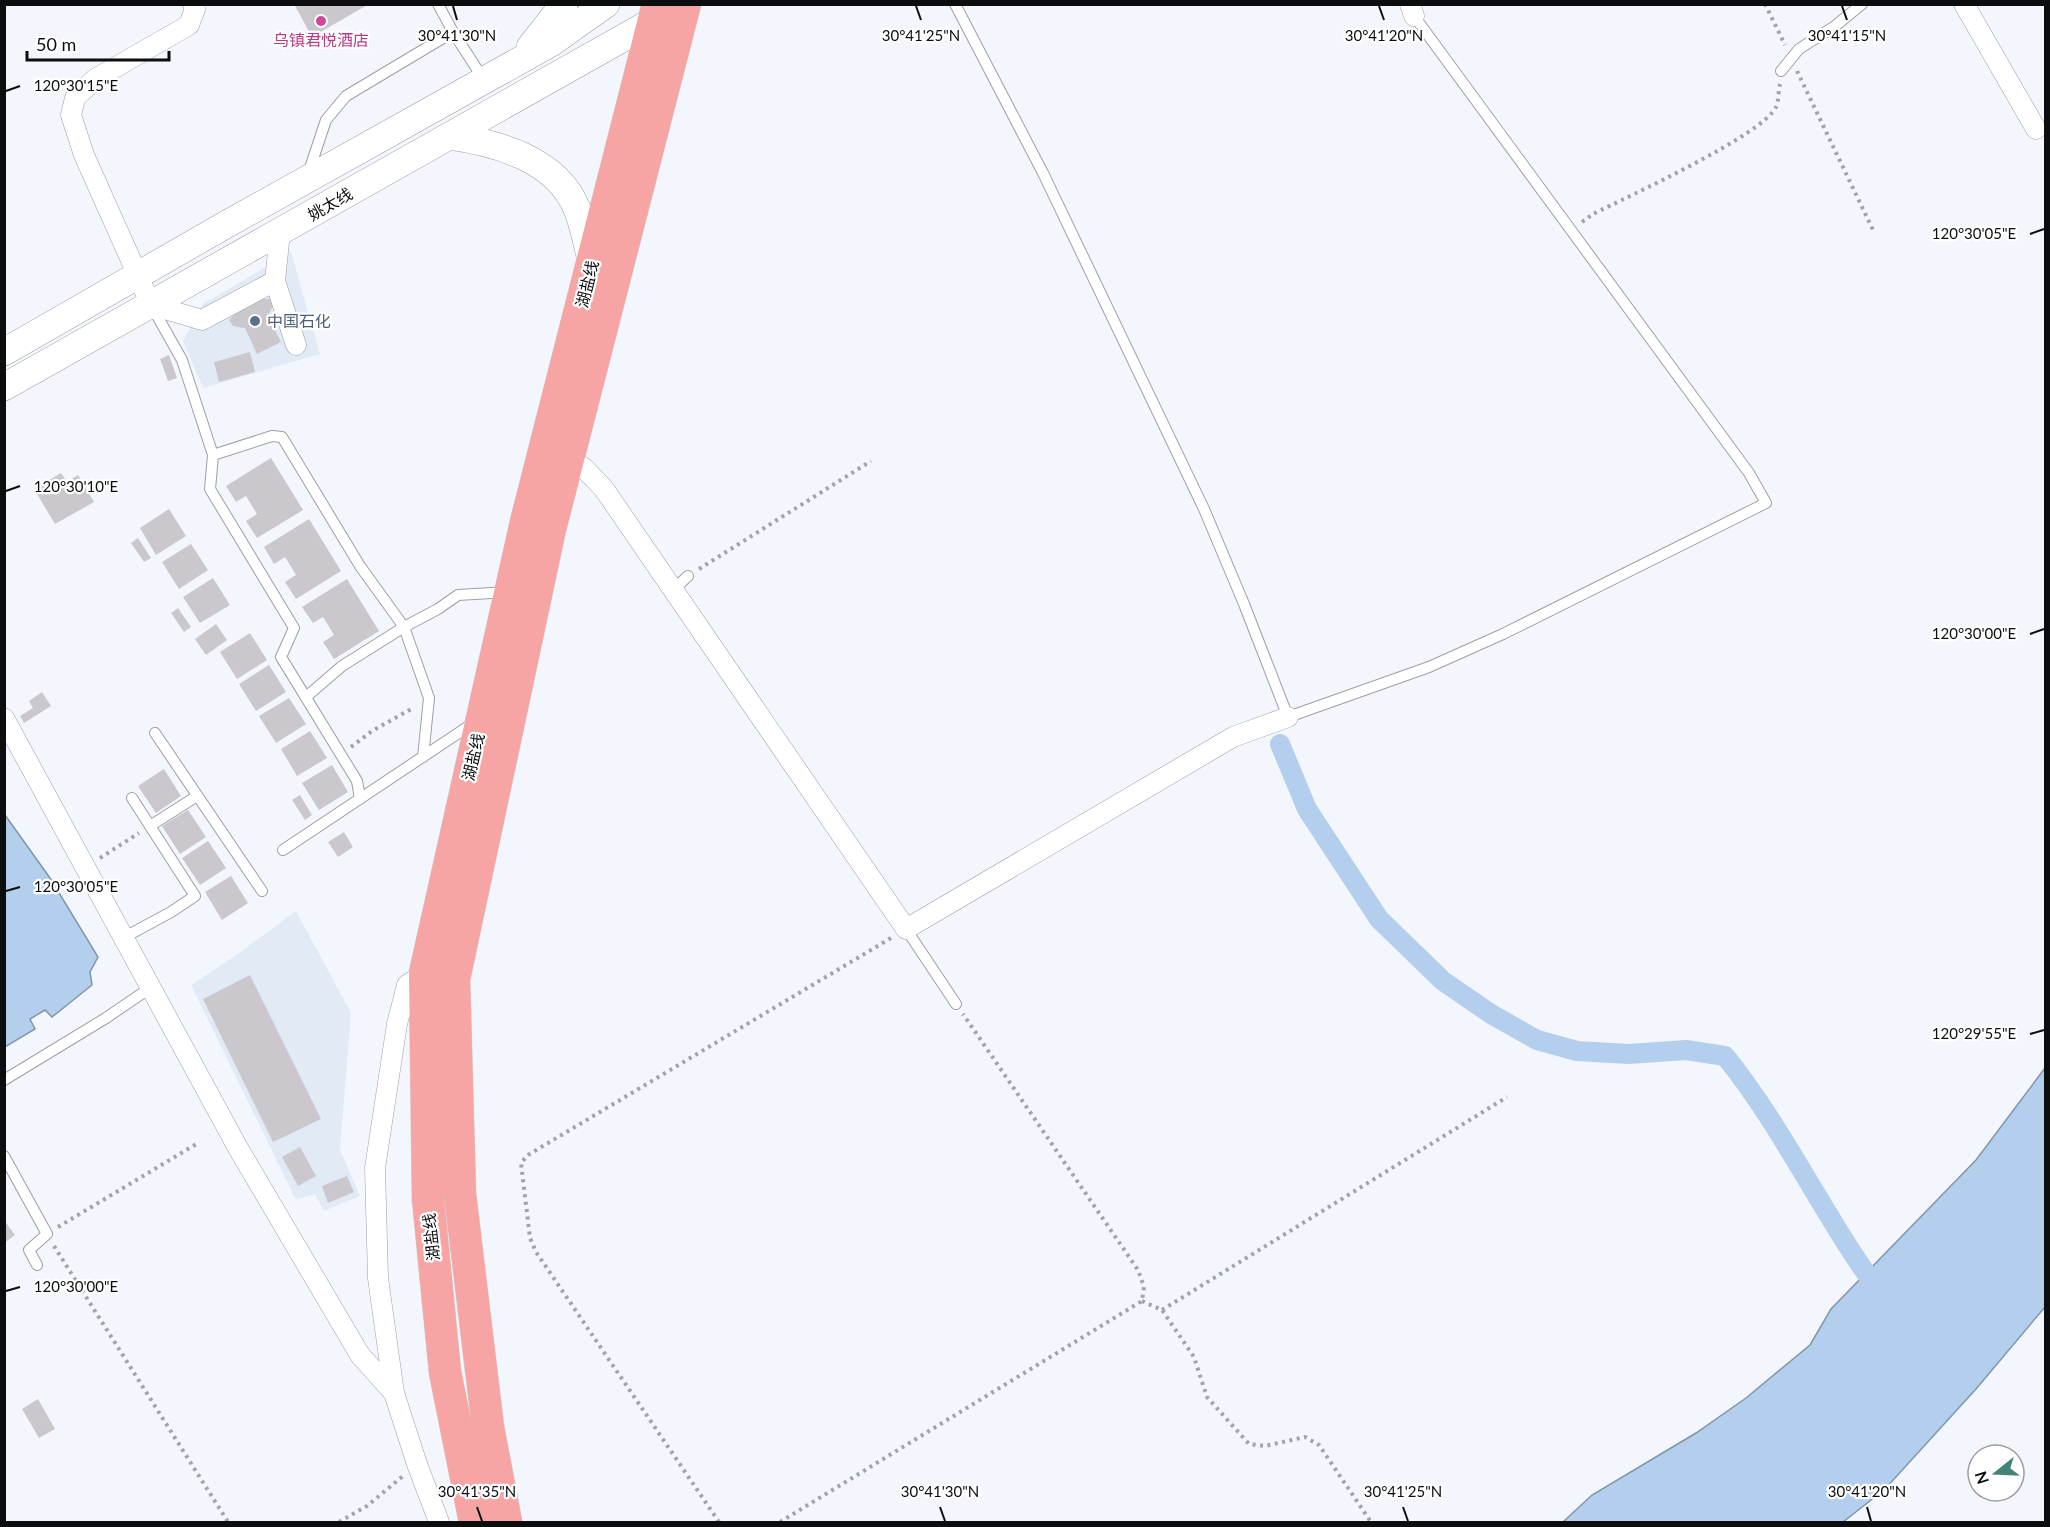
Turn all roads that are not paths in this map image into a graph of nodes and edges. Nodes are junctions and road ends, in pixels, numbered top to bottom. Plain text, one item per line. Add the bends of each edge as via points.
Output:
1 (193, 4) edge
2 (438, 4) edge
3 (564, 4) edge
4 (606, 4) edge
5 (685, 4) edge
6 (955, 4) edge
7 (1964, 4) edge
8 (1861, 5) edge
9 (662, 10) edge
10 (1412, 10) edge
11 (453, 32) junction
12 (518, 62) junction
13 (1781, 71) road end
14 (484, 81) junction
15 (2036, 129) dead end
16 (449, 136) junction
17 (306, 180) junction
18 (280, 232) junction
19 (592, 263) junction
20 (138, 276) junction
21 (275, 281) junction
22 (151, 305) junction
23 (296, 345) dead end
24 (4, 352) edge
25 (4, 387) edge
26 (213, 455) junction
27 (568, 458) junction
28 (688, 576) road end
29 (674, 590) junction
30 (510, 592) junction
31 (404, 627) junction
32 (306, 697) junction
33 (1288, 717) junction
34 (4, 718) edge
35 (482, 718) junction
36 (155, 733) dead end
37 (423, 757) junction
38 (196, 796) junction
39 (132, 798) dead end
40 (360, 799) junction
41 (150, 826) junction
42 (283, 850) dead end
43 (262, 891) dead end
44 (906, 929) junction
45 (123, 938) junction
46 (425, 973) junction
47 (150, 988) junction
48 (956, 1004) road end
49 (4, 1080) edge
50 (4, 1156) edge
51 (37, 1265) dead end
52 (394, 1393) junction
53 (440, 1522) edge
54 (475, 1522) edge
55 (506, 1522) edge

1 - 20 street via 189,25 95,78 75,98 71,115 84,155
2 - 11 lane
3 - 12 main road
4 - 12 main road, 姚太线
5 - 27 main road, 湖盐线
6 - 33 lane via 1043,172 1204,509
7 - 15 street
8 - 13 lane via 1799,49
9 - 16 main road, 姚太线
9 - 19 main road, 湖盐线
10 - 33 lane via 1749,473 1766,502 1503,634 1429,666
11 - 14 lane
11 - 17 lane via 346,96 326,120
12 - 14 main road, 姚太线
14 - 17 main road, 姚太线
16 - 18 main road, 姚太线
16 - 19 main road via 509,149 542,167 562,184 577,208
17 - 20 main road, 姚太线
18 - 21 street
18 - 22 main road, 姚太线
19 - 30 main road, 湖盐线
20 - 22 street
20 - 24 main road, 姚太线
21 - 22 street via 202,320
21 - 23 street
22 - 25 main road, 姚太线
22 - 26 lane via 182,360
26 - 31 lane via 272,436 282,437 360,566
26 - 32 lane via 210,489 294,628 281,657
27 - 29 street via 604,489
27 - 55 main road, 湖盐线 via 454,980 460,1194 488,1427
28 - 29 lane
29 - 44 street
30 - 31 lane via 458,595
30 - 35 main road, 湖盐线
31 - 32 lane via 342,666
31 - 37 lane via 429,698
32 - 40 lane via 357,781
33 - 44 street via 1233,737
34 - 45 street
35 - 37 lane
35 - 46 main road, 湖盐线
36 - 38 lane
37 - 40 lane
38 - 41 lane
38 - 43 lane
39 - 41 lane
40 - 42 lane
41 - 45 lane via 195,896
44 - 48 lane
45 - 47 street
46 - 52 street via 406,985 375,1168 378,1278
46 - 54 main road, 湖盐线 via 428,1199 445,1372
47 - 49 lane
47 - 52 street via 238,1148 360,1355
50 - 51 lane via 46,1234 29,1250
52 - 53 street

